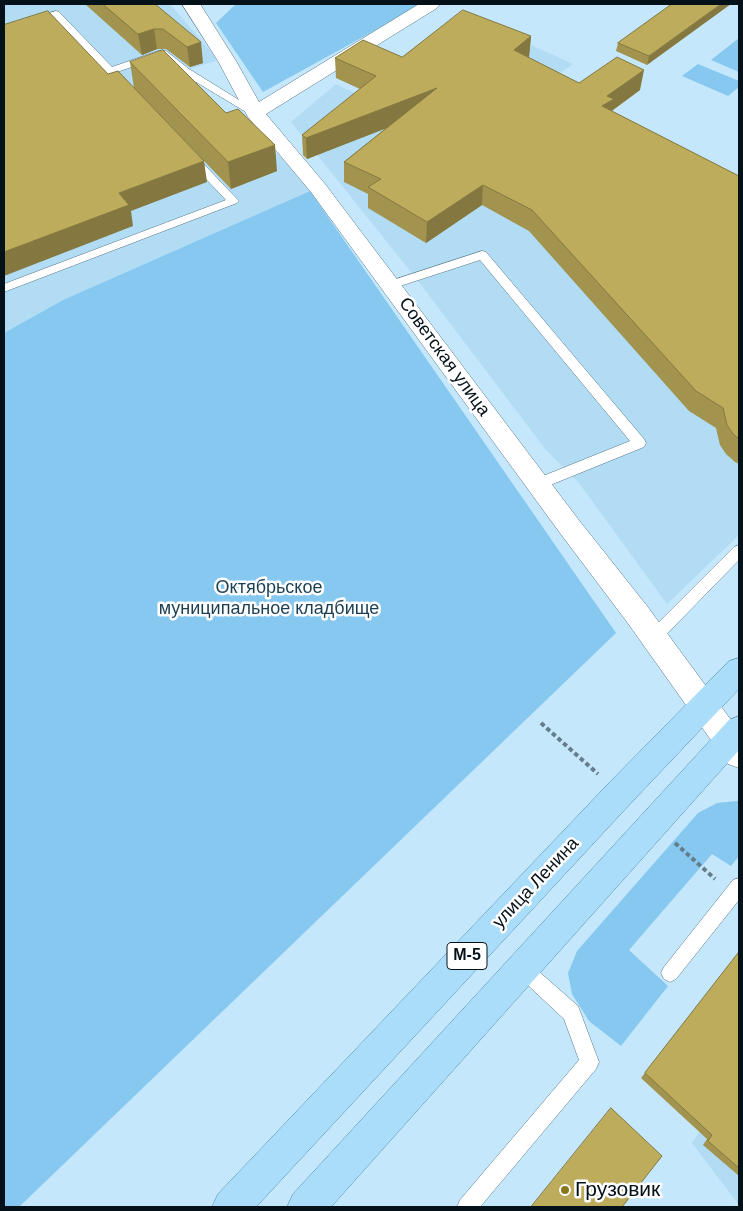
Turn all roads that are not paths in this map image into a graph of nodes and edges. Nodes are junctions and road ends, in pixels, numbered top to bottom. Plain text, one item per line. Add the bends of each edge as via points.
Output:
1 (191, 4) edge
2 (431, 4) edge
3 (4, 30) edge
4 (110, 71) junction
5 (137, 100) edge
6 (255, 113) junction
7 (185, 150) edge
8 (391, 285) junction
9 (4, 288) edge
10 (538, 484) junction
11 (739, 551) edge
12 (654, 636) junction
13 (739, 670) edge
14 (704, 707) junction
15 (736, 741) edge
16 (739, 886) edge
17 (522, 968) junction
18 (670, 973) dead end
19 (231, 1207) edge
20 (306, 1207) edge
21 (467, 1207) edge

1 - 6 street, Советская улица via 227,60
2 - 6 street
3 - 4 lane via 56,14
4 - 5 lane
4 - 6 lane via 162,53 185,71
6 - 8 street, Советская улица via 318,188
7 - 9 lane via 233,201
8 - 10 street, Советская улица
8 - 10 lane via 482,255 639,443
10 - 12 street, Советская улица
11 - 12 lane
12 - 14 street, Советская улица
13 - 14 main road, улица Ленина / М-5
14 - 15 street, Советская улица
14 - 19 main road, улица Ленина / М-5
15 - 17 main road, М-5
16 - 18 lane
17 - 20 main road, М-5
17 - 21 lane via 571,1013 589,1062

